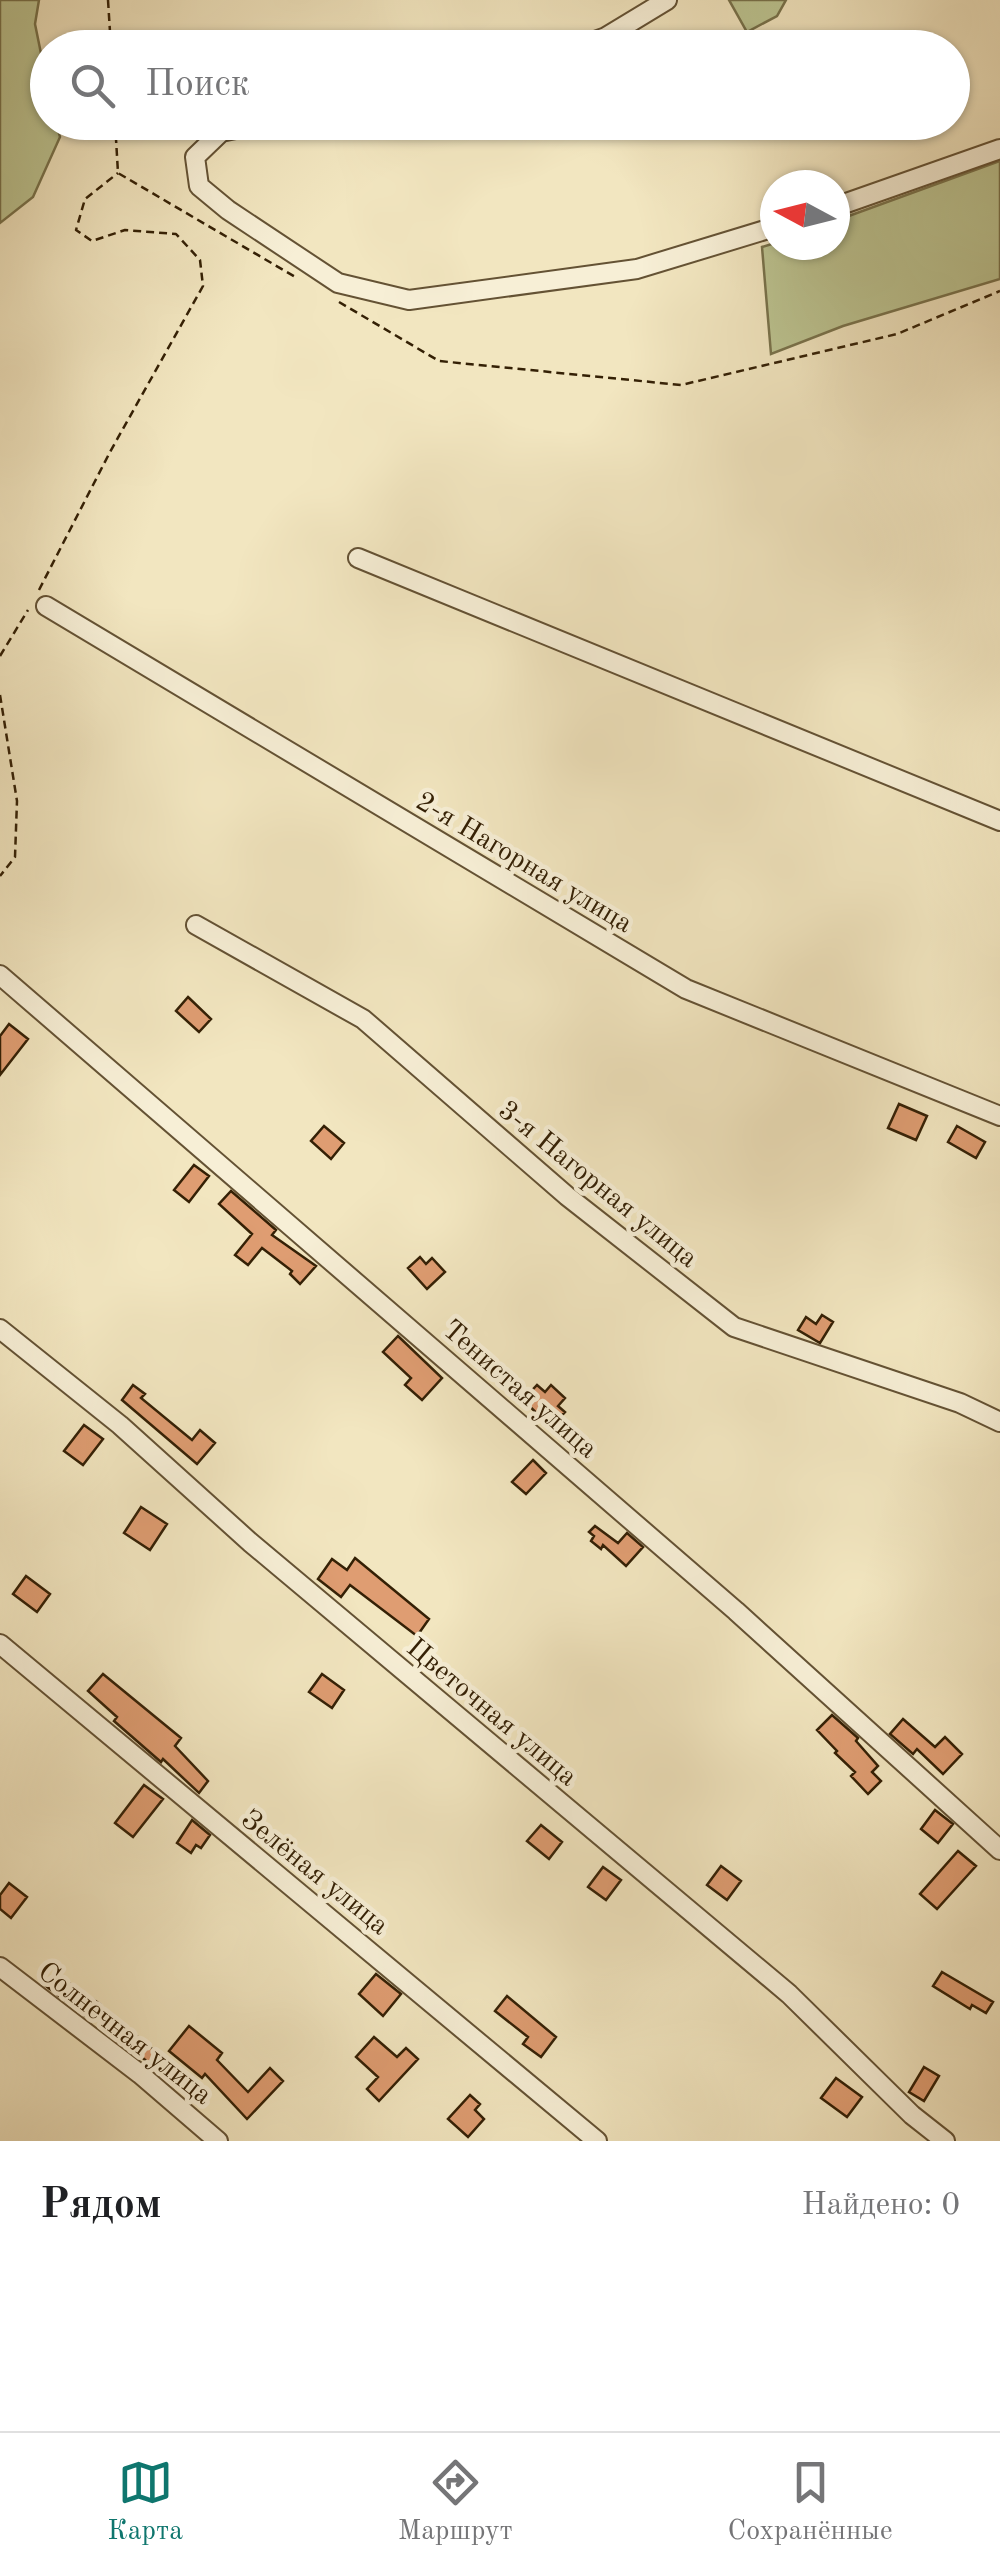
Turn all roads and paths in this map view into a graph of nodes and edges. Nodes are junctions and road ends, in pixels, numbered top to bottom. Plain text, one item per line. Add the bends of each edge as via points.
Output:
1 (108, 0) edge
2 (667, 0) edge
3 (110, 30) edge
4 (616, 30) edge
5 (116, 140) edge
6 (213, 140) edge
7 (1000, 149) edge
8 (118, 173) junction
9 (850, 203) edge
10 (760, 232) edge
11 (301, 280) dead end
12 (1000, 291) edge
13 (334, 300) dead end
14 (358, 558) dead end
15 (38, 601) junction
16 (0, 656) edge
17 (0, 694) edge
18 (1000, 820) edge
19 (0, 876) edge
20 (196, 925) dead end
21 (0, 974) edge
22 (1000, 1116) edge
23 (0, 1329) edge
24 (1000, 1422) edge
25 (0, 1644) edge
26 (1000, 1850) edge
27 (0, 1968) edge
28 (218, 2141) edge
29 (597, 2141) edge
30 (945, 2141) edge

1 - 3 path
2 - 4 street
5 - 8 path
6 - 10 street via 196,157 199,186 228,210 338,282 409,300 637,269
7 - 9 street
8 - 11 path
8 - 15 path via 85,199 76,230 92,240 125,230 176,234 200,260 203,286 110,452
12 - 13 path via 897,334 681,385 439,362
14 - 18 street
15 - 16 path
15 - 22 street, 2-я Нагорная улица via 686,989
17 - 19 path via 17,801 14,856
20 - 24 street, 3-я Нагорная улица via 363,1019 567,1196 734,1328
21 - 26 street, Тенистая улица via 720,1598
23 - 30 street, Цветочная улица via 788,1994
25 - 29 street, Зелёная улица
27 - 28 street, Солнечная улица

